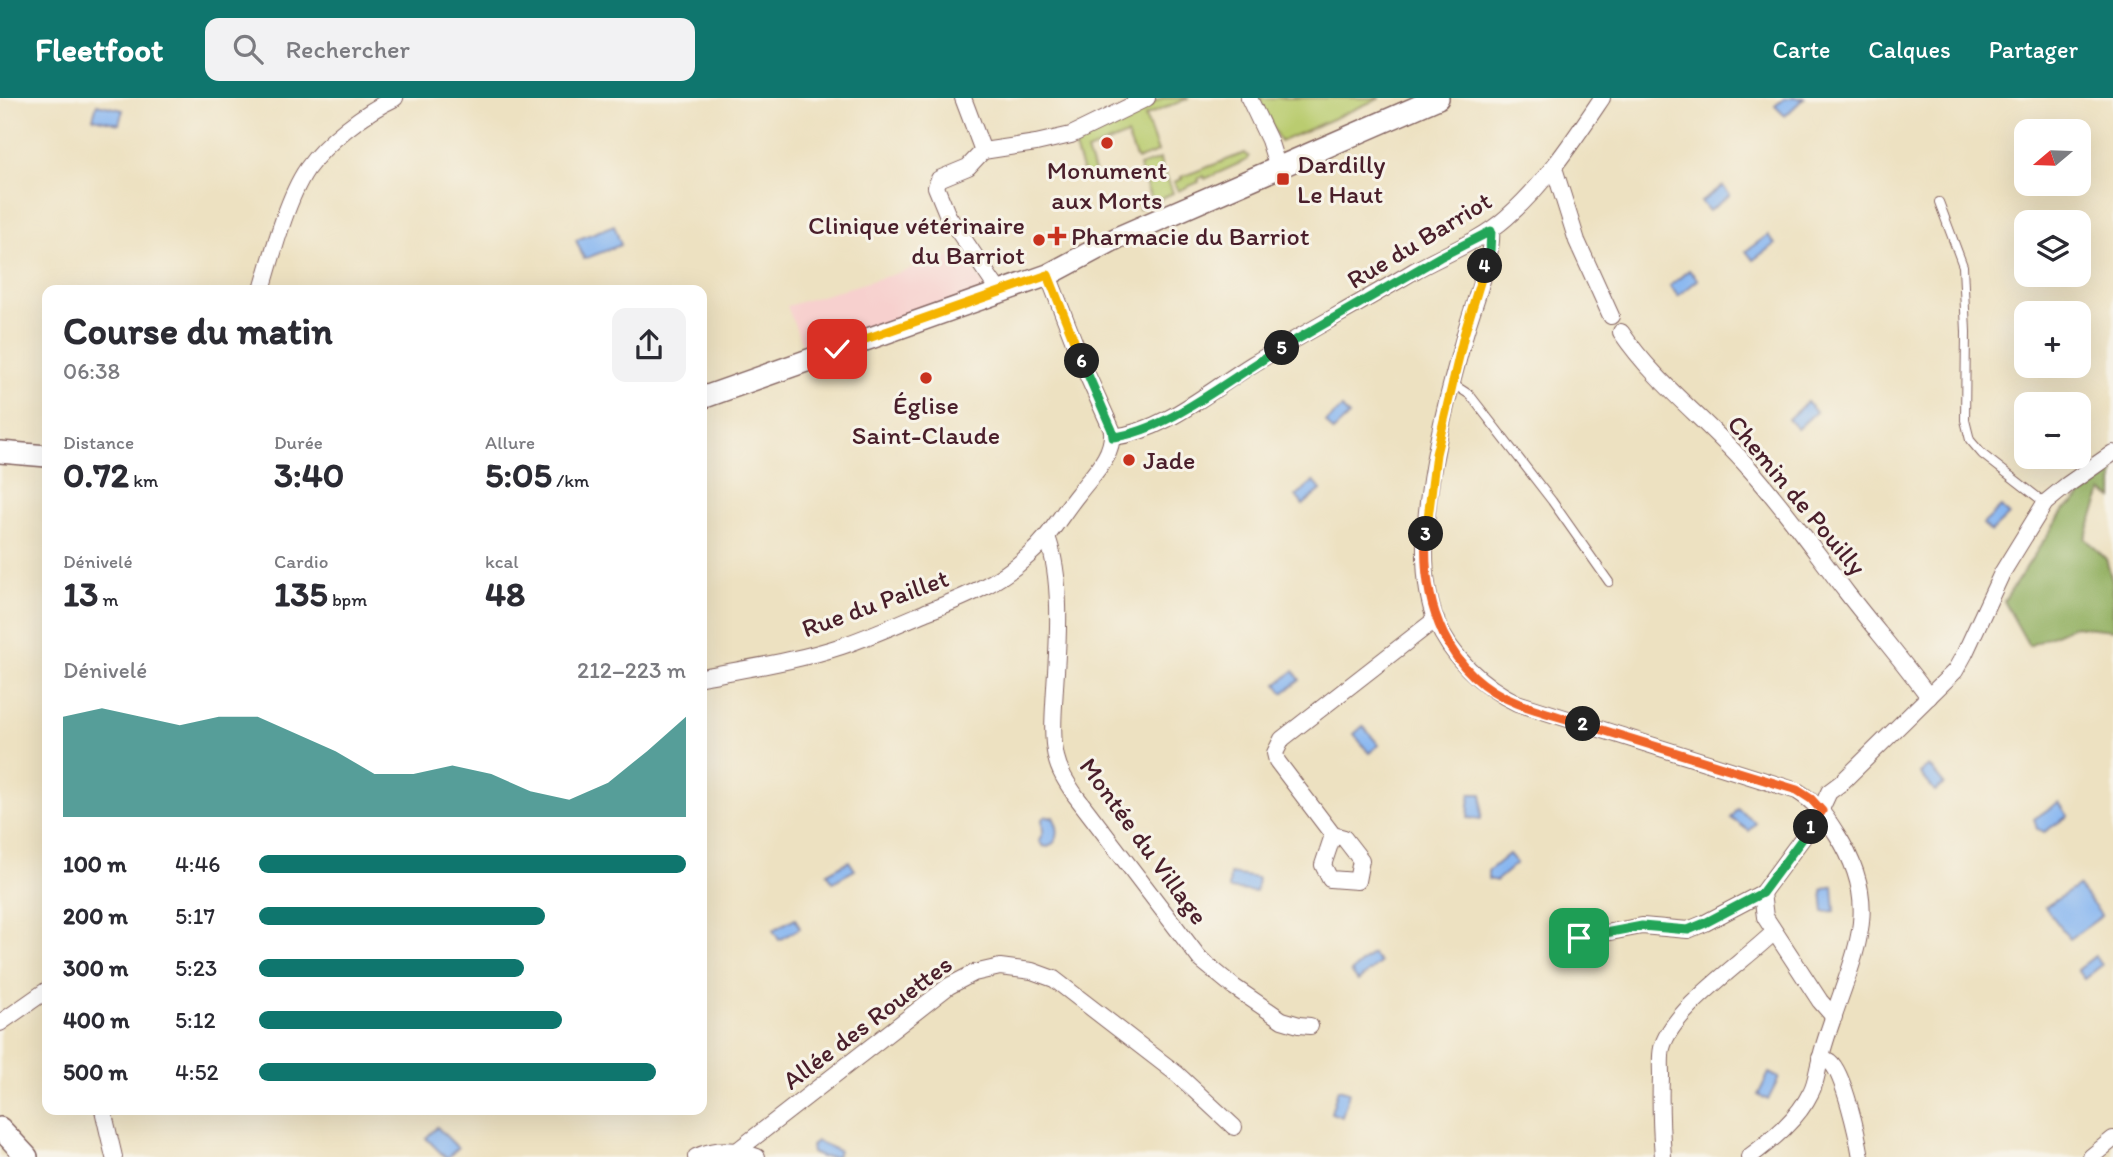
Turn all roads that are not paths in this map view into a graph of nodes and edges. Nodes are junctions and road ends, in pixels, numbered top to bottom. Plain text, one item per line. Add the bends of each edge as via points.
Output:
1 (963, 98) edge
2 (1147, 98) edge
3 (1249, 98) edge
4 (1438, 98) edge
5 (1602, 98) edge
6 (387, 100) edge
7 (980, 144) junction
8 (1278, 168) junction
9 (1554, 168) junction
10 (1939, 202) dead end
11 (1491, 231) junction
12 (1048, 275) junction
13 (264, 285) edge
14 (1000, 293) junction
15 (1611, 316) dead end
16 (1621, 332) dead end
17 (1453, 384) junction
18 (707, 396) edge
19 (1113, 437) junction
20 (0, 452) edge
21 (2113, 453) edge
22 (42, 456) edge
23 (2045, 503) junction
24 (1047, 537) junction
25 (1609, 582) dead end
26 (1436, 619) junction
27 (707, 676) edge
28 (1929, 697) junction
29 (1822, 811) junction
30 (1334, 835) dead end
31 (1762, 893) junction
32 (1774, 932) junction
33 (1579, 938) dead end
34 (42, 994) edge
35 (1834, 1017) junction
36 (0, 1023) edge
37 (1310, 1026) dead end
38 (1821, 1058) junction
39 (104, 1115) edge
40 (1234, 1126) dead end
41 (0, 1128) edge
42 (2113, 1139) edge
43 (738, 1150) junction
44 (27, 1157) edge
45 (114, 1157) edge
46 (696, 1157) edge
47 (757, 1157) edge
48 (1663, 1157) edge
49 (1749, 1157) edge
50 (1861, 1157) edge
51 (2091, 1157) edge

1 - 7 street
2 - 7 street via 1071,135 1036,143
3 - 8 street
4 - 8 street
5 - 9 street, Rue du Barriot
6 - 13 street via 339,135 307,169 287,212
7 - 14 street via 968,167 939,179 936,187 948,216
8 - 12 street via 1119,237
9 - 11 street, Rue du Barriot
9 - 15 street via 1577,241
10 - 23 lane via 1963,266 1965,420 1970,440
11 - 17 street via 1490,251
11 - 19 street, Rue du Barriot via 1251,365 1171,417 1130,435
12 - 14 street
12 - 19 street
14 - 18 street
16 - 28 street, Chemin de Pouilly via 1639,358 1781,505
17 - 25 lane via 1470,395
17 - 26 street via 1427,512 1429,595
19 - 24 street, Rue du Paillet via 1097,472
20 - 22 street
21 - 23 street
23 - 28 street via 2002,573 1955,671
24 - 27 street, Rue du Paillet via 983,589 954,601 840,646
24 - 37 street, Montée du Village via 1057,609 1053,724 1063,777 1200,959 1282,1020
26 - 29 street via 1468,668 1508,698 1790,788
26 - 30 street via 1282,739 1275,753
28 - 29 street via 1829,792
29 - 31 street
29 - 35 street via 1853,867 1863,905 1859,942
31 - 32 street via 1765,917
31 - 33 street via 1688,930 1642,926
32 - 35 street
32 - 48 street via 1720,977 1669,1032 1662,1049 1659,1111
34 - 36 street
35 - 38 street
38 - 49 street via 1812,1091 1802,1107
38 - 50 street via 1837,1072
39 - 45 street
40 - 43 street, Allée des Rouettes via 1177,1074 1057,981 1032,971 1000,967 949,986
41 - 44 street
42 - 51 street
43 - 46 street
43 - 47 street

